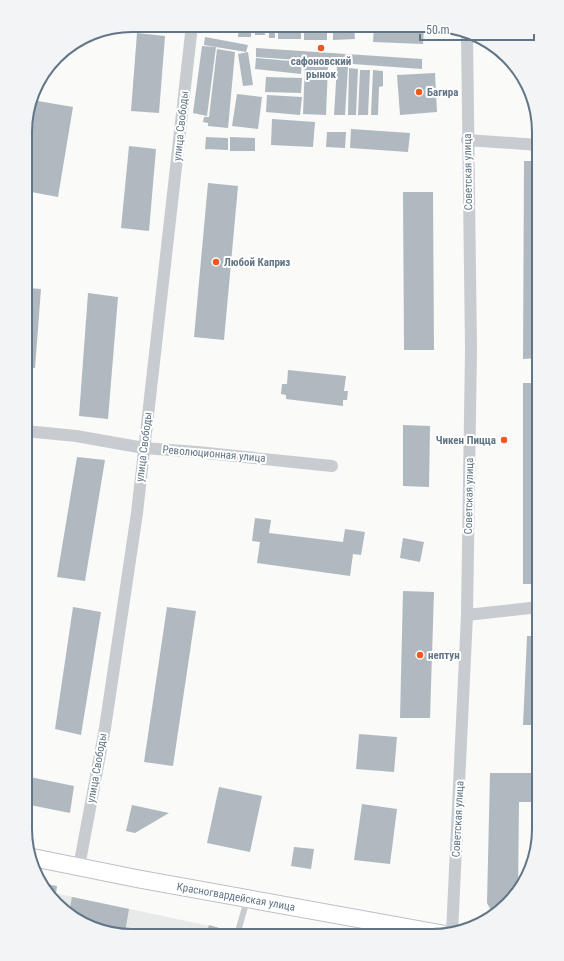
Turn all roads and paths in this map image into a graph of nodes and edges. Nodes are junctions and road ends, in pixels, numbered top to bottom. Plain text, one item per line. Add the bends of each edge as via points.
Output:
1 (191, 32) edge
2 (467, 39) edge
3 (467, 140) junction
4 (532, 144) edge
5 (32, 432) edge
6 (144, 448) junction
7 (332, 466) dead end
8 (532, 608) edge
9 (467, 615) junction
10 (36, 858) edge
11 (80, 867) junction
12 (247, 898) junction
13 (452, 927) edge
14 (239, 929) edge
15 (416, 929) edge

1 - 6 street, улица Свободы
2 - 3 street, Советская улица
3 - 4 street
3 - 9 street, Советская улица via 471,349
5 - 6 street, Революционная улица via 76,436
6 - 7 street, Революционная улица
6 - 11 street, улица Свободы via 117,651
8 - 9 street
9 - 13 street, Советская улица
10 - 11 street, Красногвардейская улица
11 - 12 street, Красногвардейская улица
12 - 14 lane
12 - 15 street, Красногвардейская улица

